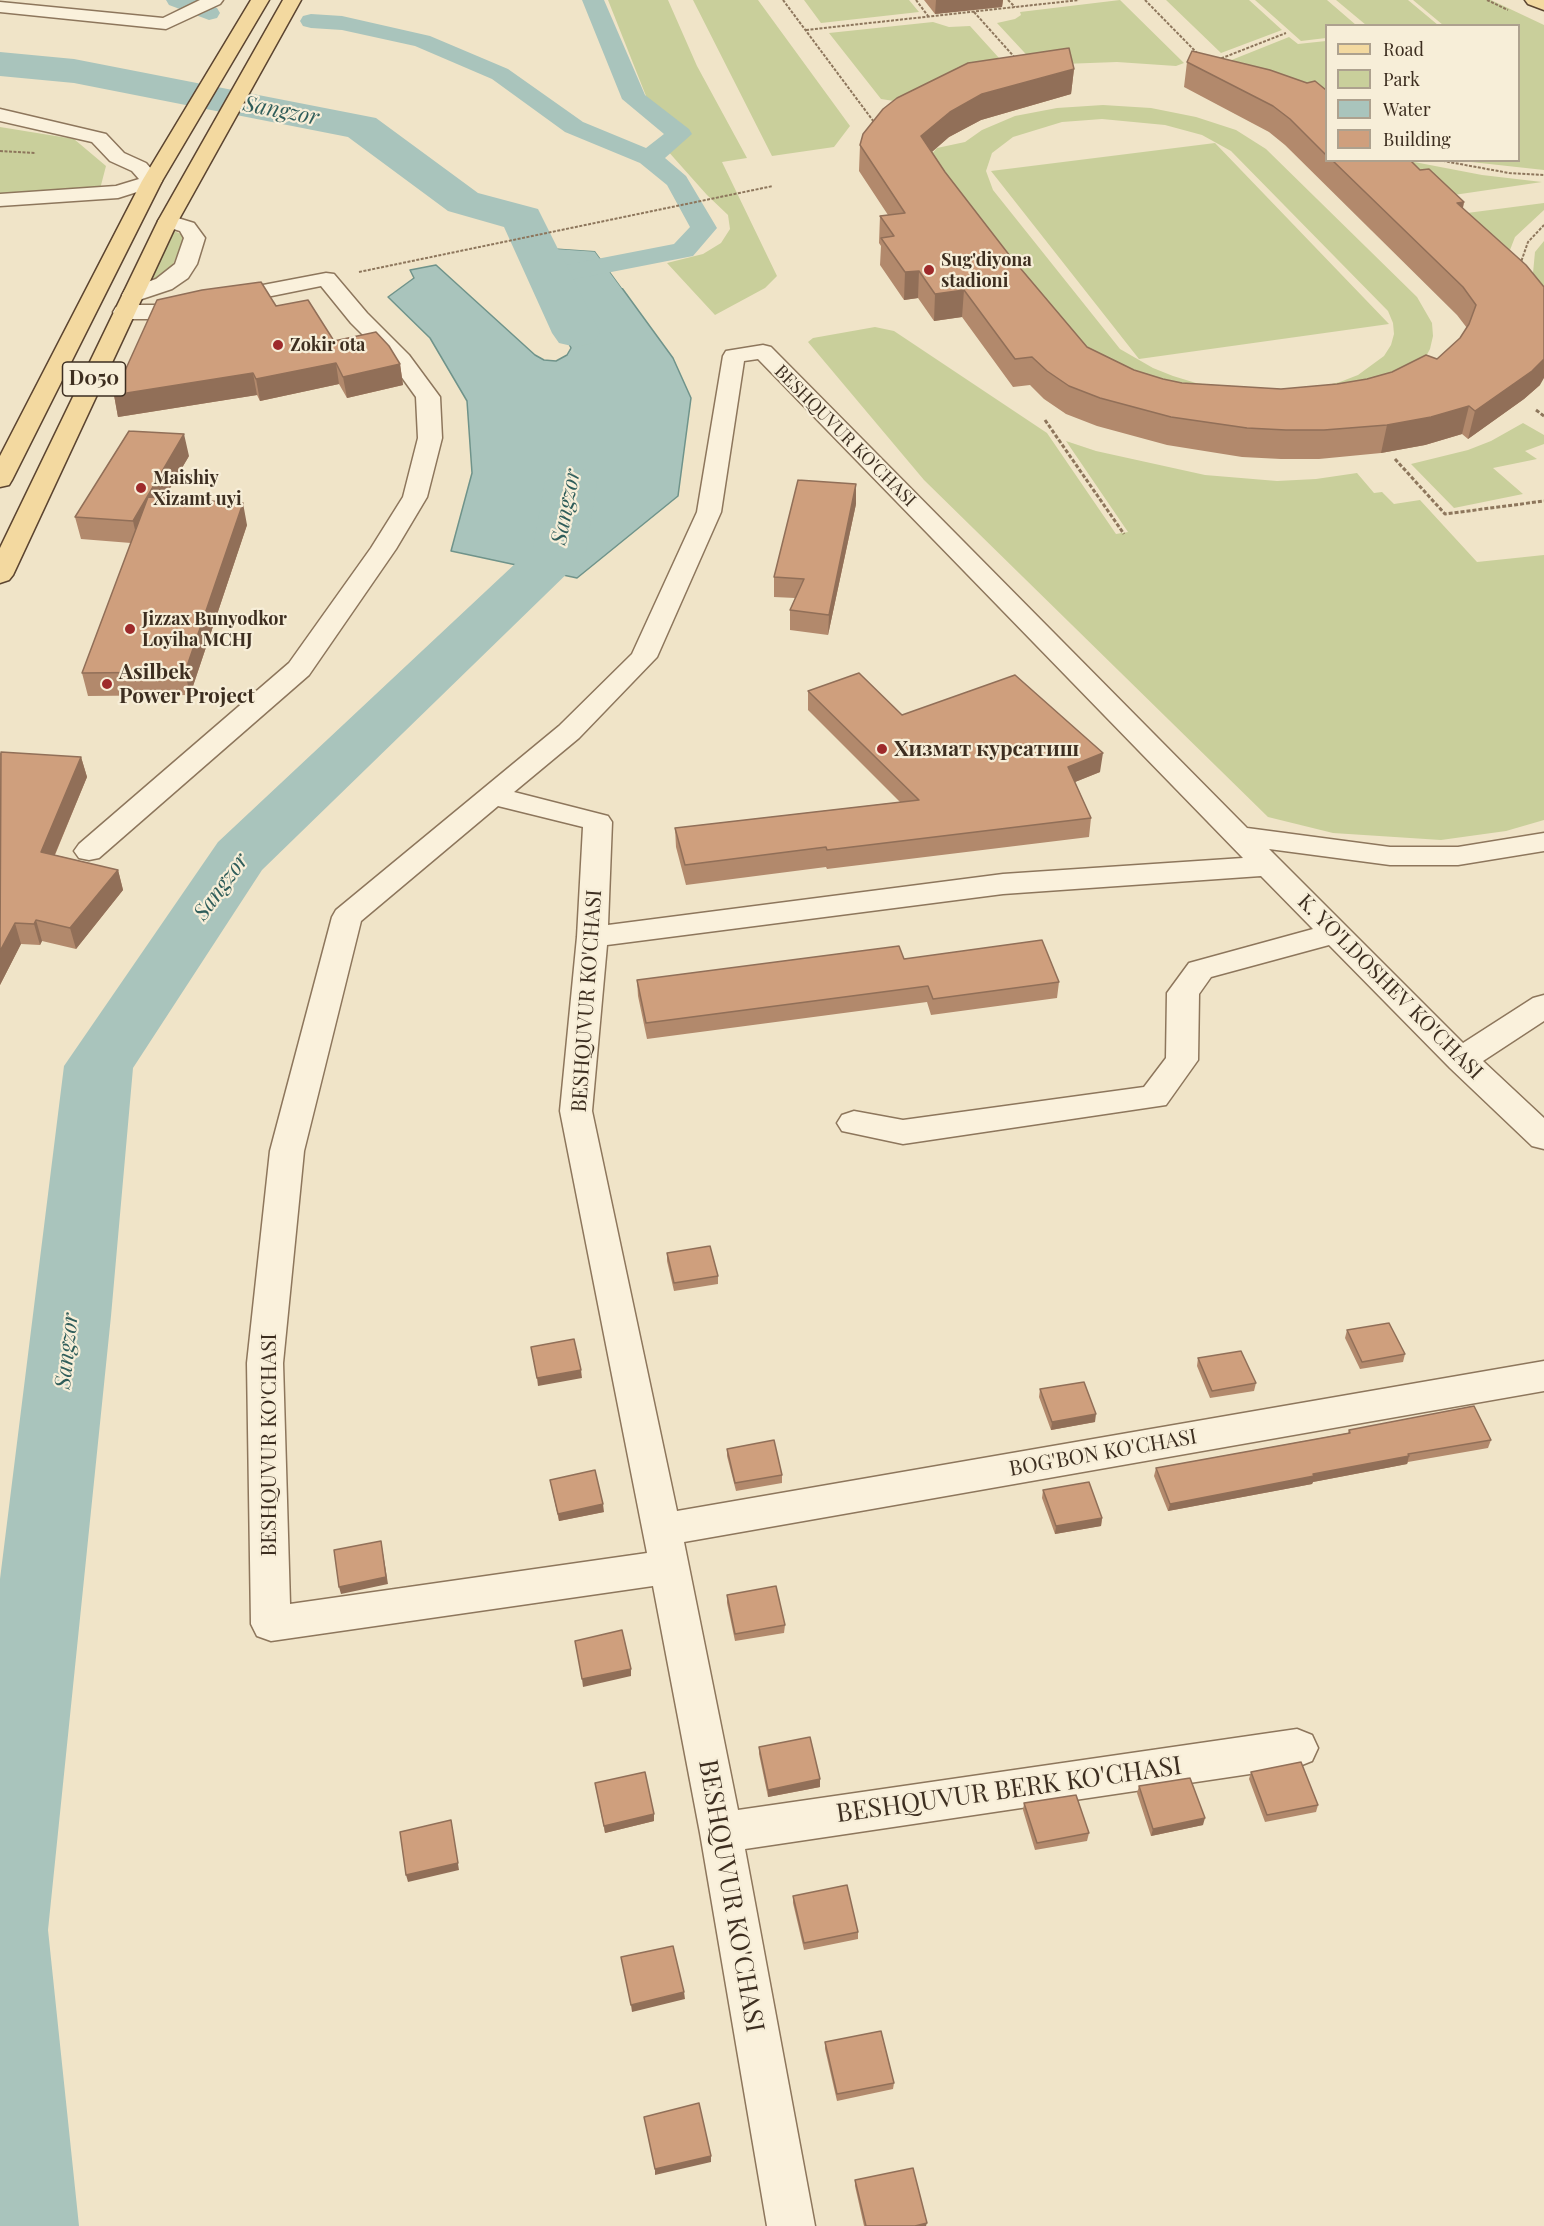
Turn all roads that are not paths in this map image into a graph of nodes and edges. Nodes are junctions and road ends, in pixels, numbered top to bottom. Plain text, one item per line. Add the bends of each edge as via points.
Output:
1 (214, 0) edge
2 (260, 0) edge
3 (292, 0) edge
4 (1534, 0) edge
5 (1544, 4) edge
6 (0, 7) edge
7 (0, 116) edge
8 (152, 181) junction
9 (0, 200) edge
10 (168, 221) junction
11 (128, 303) junction
12 (26, 430) junction
13 (70, 431) junction
14 (0, 480) edge
15 (0, 575) edge
16 (492, 796) junction
17 (1239, 836) junction
18 (1544, 842) edge
19 (89, 851) dead end
20 (1268, 866) junction
21 (1335, 933) junction
22 (592, 937) junction
23 (1544, 1006) edge
24 (1461, 1060) junction
25 (854, 1123) dead end
26 (1544, 1137) edge
27 (1544, 1377) edge
28 (662, 1530) junction
29 (670, 1567) junction
30 (1297, 1748) dead end
31 (721, 1833) junction
32 (791, 2226) edge

1 - 6 street via 166,24
2 - 8 main road, D050
3 - 10 main road, D050
4 - 5 main road
7 - 8 street via 99,138 117,158 139,167
8 - 9 street via 118,192
8 - 12 main road, D050
10 - 11 main road, D050
10 - 11 street via 187,226 195,238 186,264 164,284
11 - 13 main road, D050
11 - 19 street via 158,312 326,279 429,397 430,438 415,497 299,669
12 - 13 main road via 54,422
12 - 14 main road, D050
13 - 15 main road, D050
16 - 17 street, BESHQUVUR KO'CHASI via 569,732 644,657 709,512 734,356 763,352
16 - 22 street, BESHQUVUR KO'CHASI via 598,822
16 - 29 street, BESHQUVUR KO'CHASI via 347,917 287,1151 265,1364 271,1624
17 - 18 street via 1390,856 1458,856
17 - 20 street, K. YO'LDOSHEV KO'CHASI
20 - 21 street, K. YO'LDOSHEV KO'CHASI
20 - 22 street via 1003,884
21 - 24 street, K. YO'LDOSHEV KO'CHASI
21 - 25 street via 1200,970 1184,993 1182,1060 1154,1097 903,1132
22 - 28 street, BESHQUVUR KO'CHASI via 576,1111
23 - 24 street
24 - 26 street, K. YO'LDOSHEV KO'CHASI
27 - 28 street, BOG'BON KO'CHASI
28 - 29 street, BESHQUVUR KO'CHASI
29 - 31 street, BESHQUVUR KO'CHASI
30 - 31 street, BESHQUVUR BERK KO'CHASI
31 - 32 street, BESHQUVUR KO'CHASI

